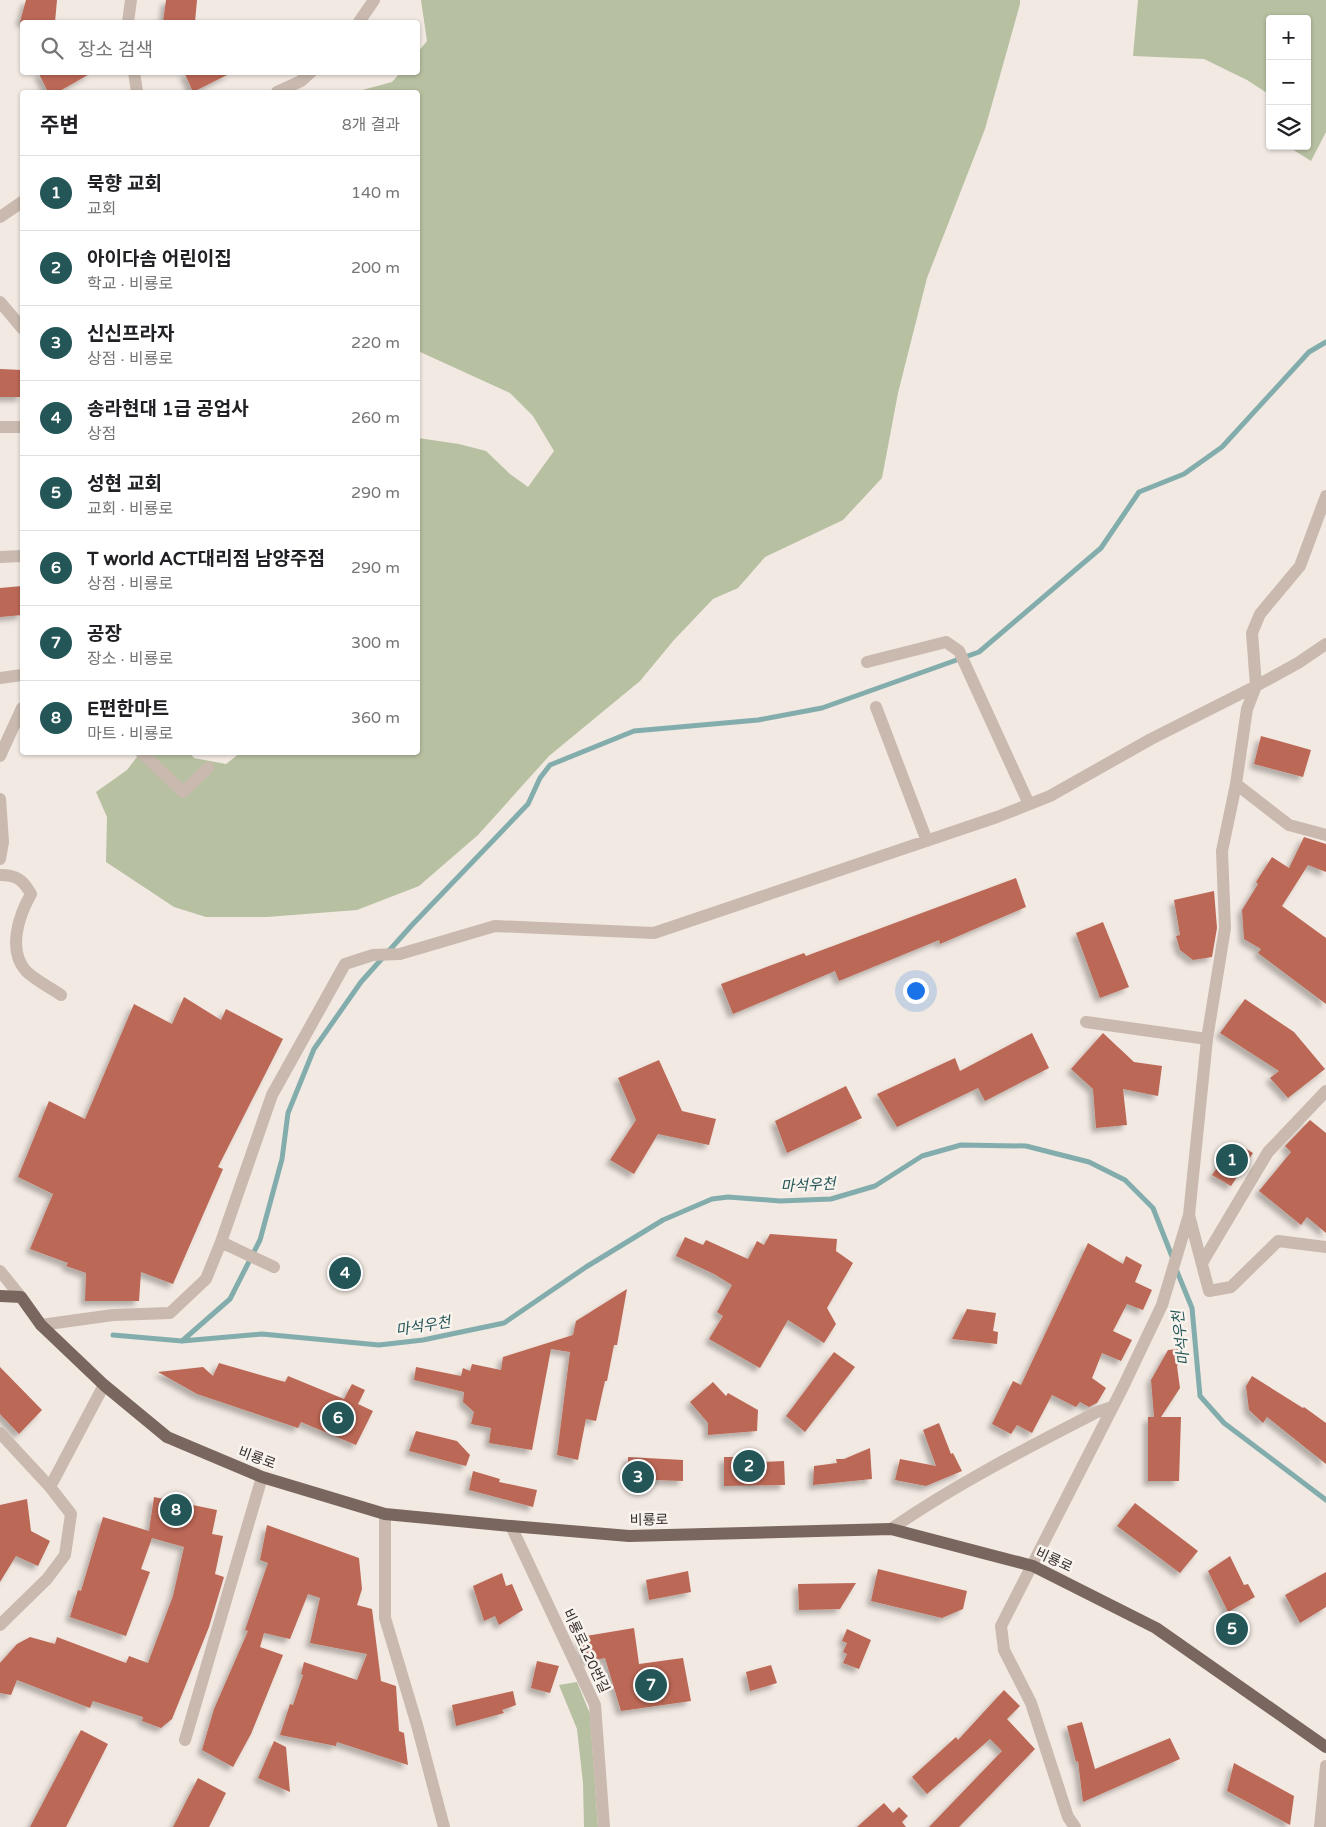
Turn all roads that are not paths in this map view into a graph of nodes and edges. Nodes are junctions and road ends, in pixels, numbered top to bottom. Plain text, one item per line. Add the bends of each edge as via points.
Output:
1 (131, 0) edge
2 (374, 0) edge
3 (128, 20) edge
4 (360, 20) edge
5 (134, 75) edge
6 (308, 75) edge
7 (137, 90) edge
8 (281, 90) edge
9 (20, 203) edge
10 (0, 217) edge
11 (0, 302) edge
12 (20, 326) edge
13 (0, 427) edge
14 (20, 427) edge
15 (1326, 496) edge
16 (20, 556) edge
17 (0, 557) edge
18 (1326, 644) edge
19 (867, 662) dead end
20 (20, 675) edge
21 (0, 678) edge
22 (1256, 686) junction
23 (876, 707) dead end
24 (20, 712) edge
25 (144, 755) edge
26 (0, 756) edge
27 (208, 768) dead end
28 (1236, 784) junction
29 (0, 798) edge
30 (1028, 804) junction
31 (1326, 835) edge
32 (927, 840) junction
33 (0, 859) edge
34 (0, 874) edge
35 (61, 995) dead end
36 (1086, 1022) dead end
37 (1207, 1039) junction
38 (1326, 1091) edge
39 (1189, 1215) junction
40 (221, 1242) junction
41 (1326, 1247) edge
42 (1202, 1263) junction
43 (274, 1267) dead end
44 (0, 1271) edge
45 (0, 1296) edge
46 (20, 1297) junction
47 (41, 1325) junction
48 (104, 1386) junction
49 (1112, 1408) junction
50 (0, 1433) edge
51 (262, 1477) junction
52 (50, 1486) junction
53 (385, 1514) junction
54 (511, 1526) junction
55 (891, 1529) junction
56 (1033, 1566) junction
57 (0, 1625) edge
58 (185, 1740) dead end
59 (1326, 1747) edge
60 (1326, 1766) edge
61 (444, 1827) edge
62 (604, 1827) edge
63 (1075, 1827) edge
64 (1320, 1827) edge

1 - 3 street
2 - 4 street
5 - 7 street
6 - 8 street
9 - 10 street
11 - 12 street
13 - 14 street
15 - 22 street via 1300,566 1260,614 1252,633
16 - 17 street
18 - 22 street
19 - 30 street via 946,642 958,651
20 - 21 street
22 - 28 street via 1247,709
22 - 30 street via 1151,739 1050,796
23 - 32 street
24 - 26 street
25 - 27 street via 183,792
28 - 31 street via 1289,825
28 - 37 street via 1222,851 1225,928
29 - 33 street via 3,842
30 - 32 street
32 - 40 street via 654,933 495,926 400,954 373,956 345,964 272,1095
34 - 35 street via 14,875 31,894 20,913 15,949 26,970
36 - 37 street
37 - 39 street
38 - 42 street via 1268,1152
39 - 42 street
39 - 49 street via 1162,1305
40 - 43 street
40 - 47 street via 206,1279 170,1313 113,1315
41 - 42 street via 1278,1240 1231,1288 1209,1291
44 - 46 street, 비룡로
45 - 46 main road
46 - 47 main road, 비룡로
47 - 48 main road, 비룡로
48 - 51 main road, 비룡로 via 167,1437
48 - 52 street
49 - 55 street via 1097,1412 1012,1456 924,1506
49 - 56 street
50 - 52 street
51 - 53 main road, 비룡로
51 - 58 street
52 - 57 street via 71,1514 65,1556 47,1579
53 - 54 main road, 비룡로
53 - 61 street via 385,1618
54 - 55 main road, 비룡로 via 629,1536
54 - 62 street, 비룡로120번길 via 595,1704
55 - 56 main road, 비룡로
56 - 59 main road, 비룡로 via 1156,1628
56 - 63 street via 1001,1626 1004,1650 1031,1703 1068,1817
60 - 64 street

